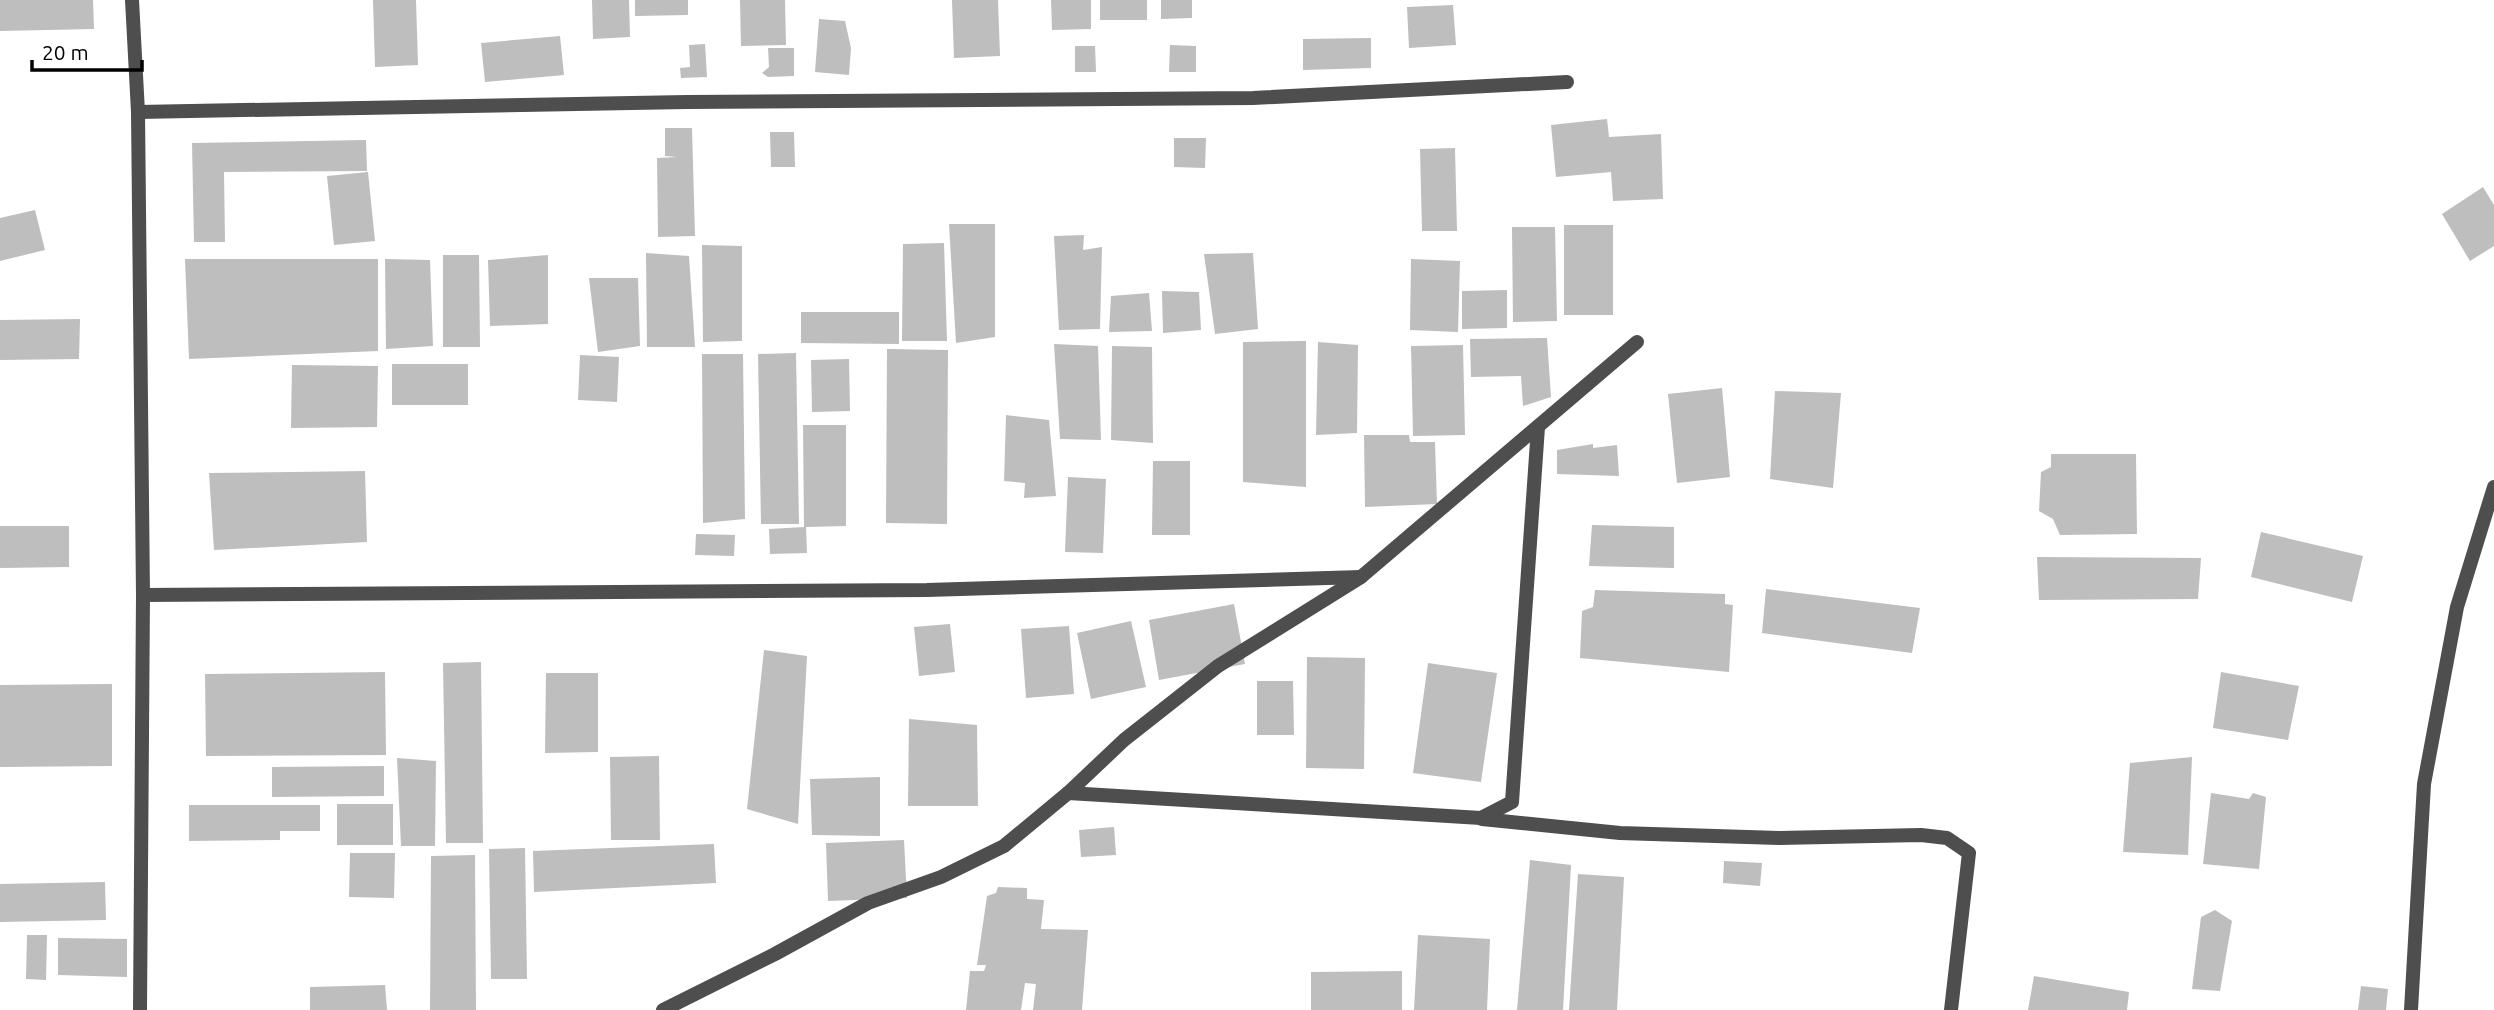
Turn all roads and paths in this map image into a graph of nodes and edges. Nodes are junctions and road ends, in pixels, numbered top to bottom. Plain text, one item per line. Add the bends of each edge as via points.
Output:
1 (131, 0) edge
2 (1567, 82) dead end
3 (138, 112) junction
4 (1637, 342) dead end
5 (1538, 427) junction
6 (2494, 486) edge
7 (1361, 577) junction
8 (143, 596) junction
9 (1068, 793) junction
10 (1481, 818) junction
11 (140, 1010) edge
12 (663, 1010) edge
13 (1951, 1010) edge
14 (2412, 1010) edge

1 - 3 street
2 - 3 street via 1253,98
3 - 8 street
4 - 5 street
5 - 7 street
5 - 10 street via 1512,802
6 - 14 street via 2457,607 2424,784
7 - 8 street via 927,590
7 - 9 street via 1218,666 1124,740
8 - 11 street
9 - 10 street
9 - 12 street via 1004,846 941,877 868,903
10 - 13 street via 1620,832 1947,838 1969,853

